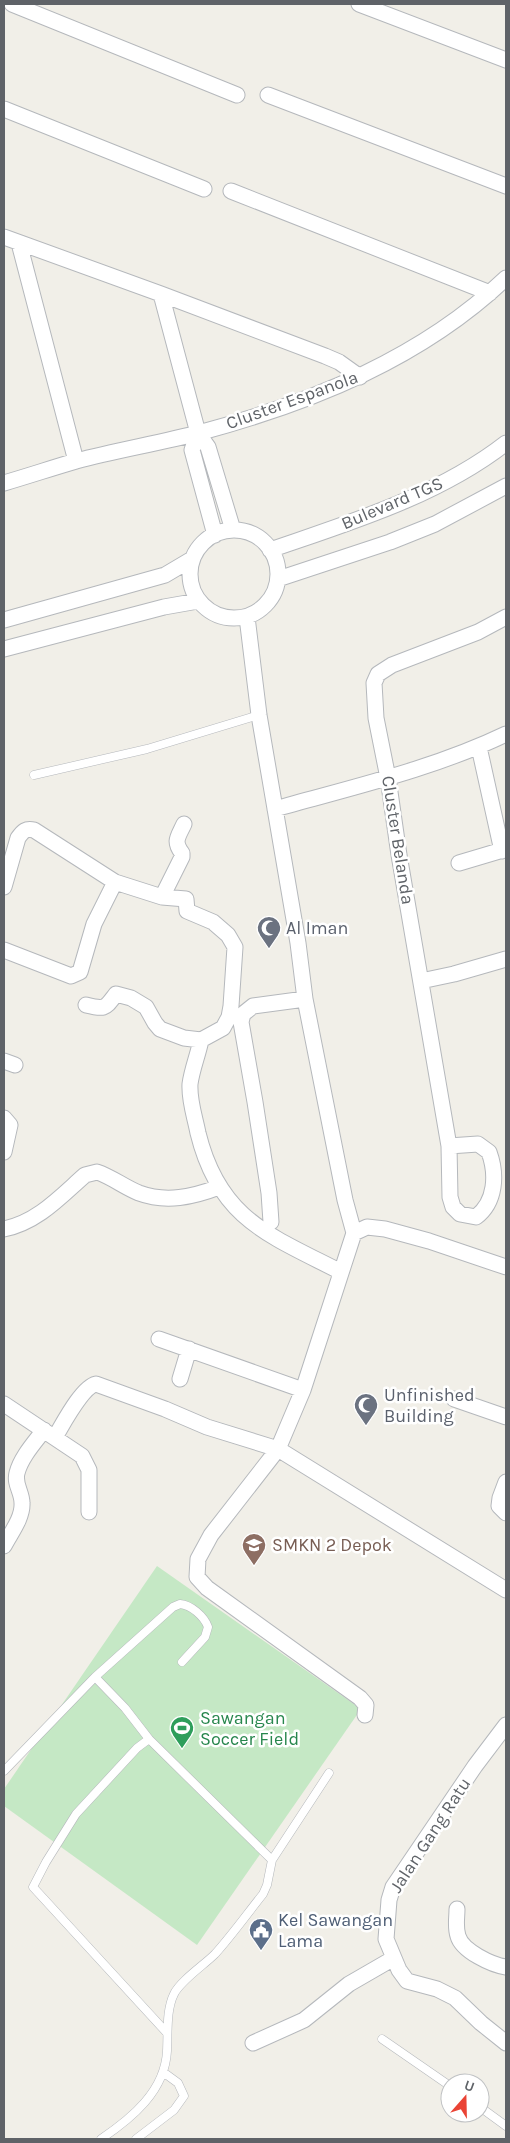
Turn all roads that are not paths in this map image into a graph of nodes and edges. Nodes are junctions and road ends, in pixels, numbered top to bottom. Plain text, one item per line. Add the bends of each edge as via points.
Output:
1 (12, 4) edge
2 (359, 4) edge
3 (506, 60) edge
4 (237, 95) dead end
5 (268, 95) dead end
6 (4, 109) edge
7 (506, 186) edge
8 (204, 189) dead end
9 (231, 191) dead end
10 (4, 237) edge
11 (19, 243) junction
12 (506, 278) edge
13 (490, 293) junction
14 (161, 294) junction
15 (360, 377) junction
16 (198, 433) junction
17 (506, 443) edge
18 (76, 462) junction
19 (4, 483) edge
20 (506, 486) edge
21 (233, 530) junction
22 (215, 534) junction
23 (270, 550) junction
24 (192, 559) junction
25 (278, 579) junction
26 (198, 601) junction
27 (247, 616) junction
28 (506, 617) edge
29 (4, 620) edge
30 (4, 649) edge
31 (259, 714) junction
32 (506, 734) edge
33 (479, 747) junction
34 (34, 775) dead end
35 (388, 778) junction
36 (275, 809) junction
37 (184, 824) dead end
38 (504, 850) edge
39 (459, 863) dead end
40 (115, 882) junction
41 (4, 887) edge
42 (162, 897) junction
43 (4, 950) edge
44 (506, 960) edge
45 (421, 981) junction
46 (304, 999) junction
47 (86, 1005) dead end
48 (201, 1040) junction
49 (4, 1118) edge
50 (449, 1146) junction
51 (4, 1152) edge
52 (219, 1187) junction
53 (271, 1222) dead end
54 (4, 1229) edge
55 (354, 1233) junction
56 (506, 1267) edge
57 (341, 1272) junction
58 (159, 1339) dead end
59 (189, 1349) junction
60 (180, 1379) dead end
61 (303, 1390) junction
62 (454, 1399) dead end
63 (4, 1404) edge
64 (506, 1417) edge
65 (50, 1433) junction
66 (278, 1449) junction
67 (506, 1482) edge
68 (89, 1512) dead end
69 (506, 1513) edge
70 (4, 1546) edge
71 (506, 1590) edge
72 (182, 1662) dead end
73 (95, 1678) junction
74 (365, 1716) dead end
75 (506, 1725) edge
76 (149, 1739) junction
77 (4, 1771) edge
78 (329, 1773) dead end
79 (272, 1860) junction
80 (458, 1908) dead end
81 (394, 1958) junction
82 (506, 1967) edge
83 (167, 2033) junction
84 (382, 2038) dead end
85 (506, 2042) edge
86 (253, 2043) dead end
87 (164, 2072) junction
88 (440, 2079) edge
89 (490, 2114) edge
90 (506, 2126) edge
91 (101, 2139) edge
92 (136, 2139) edge

1 - 4 street
2 - 3 street
5 - 7 street
6 - 8 street
9 - 13 street
10 - 11 street
11 - 14 street
11 - 18 street
12 - 13 street, Cluster Espanola
13 - 15 street, Cluster Espanola via 429,340
14 - 15 street via 339,362
14 - 16 street, Cluster Espanola
15 - 16 street, Cluster Espanola via 291,405
16 - 18 street, Cluster Espanola
16 - 21 street, Cluster Espanola via 208,447
16 - 22 street, Cluster Espanola via 192,450
17 - 23 street, Bulevard TGS via 413,497
18 - 19 street, Cluster Espanola
20 - 25 street, Bulevard TGS via 435,524
21 - 22 street
21 - 23 street via 254,535
22 - 24 street via 204,542
23 - 25 street via 278,569
24 - 26 street via 191,585
24 - 29 street via 166,575
25 - 27 street via 268,603
26 - 27 street via 220,616
26 - 30 street
27 - 31 street
28 - 35 street, Cluster Belanda via 478,632 392,665 378,674 374,696
31 - 34 lane via 147,750
31 - 36 street
32 - 33 street
33 - 35 street
33 - 38 street
35 - 36 street
35 - 45 street, Cluster Belanda
36 - 46 street via 298,943
37 - 42 street via 176,841 182,857
38 - 39 street
40 - 41 street via 40,833 28,829 18,838
40 - 42 street
40 - 43 street via 94,924 80,972 71,976
42 - 48 street via 186,899 187,911 213,922 228,935 235,947 229,1017 223,1028
44 - 45 street
45 - 50 street, Cluster Belanda
46 - 53 street via 253,1006 243,1014 241,1022
46 - 55 street
47 - 48 street via 102,1008 110,1004 116,994 124,995 146,1006 160,1029
48 - 52 street via 191,1074 191,1101 205,1158
49 - 51 street via 10,1125
50 - 50 street, Cluster Belanda via 453,1207 460,1214 476,1217 488,1206 492,1195 489,1152 478,1144
52 - 54 street via 195,1195 160,1199 91,1172 53,1204 18,1225
52 - 57 street via 239,1213 251,1222
55 - 56 street via 367,1227 385,1229 429,1240
55 - 57 street
57 - 61 street
58 - 59 street
59 - 60 street
59 - 61 street
61 - 66 street
62 - 64 street
63 - 65 street
65 - 66 street via 83,1394 96,1384 207,1427
65 - 68 street via 82,1456 87,1465
65 - 70 street via 23,1460 17,1473 22,1509
66 - 71 street
66 - 74 street via 211,1535 198,1559 197,1576 207,1588 360,1698 366,1705
67 - 69 street via 499,1506
72 - 73 lane via 205,1637 208,1626 193,1610 180,1604
73 - 76 lane
73 - 77 lane
75 - 81 street, Jalan Gang Ratu via 394,1887 389,1900 386,1940
76 - 79 lane
76 - 83 lane via 76,1814 33,1887
78 - 79 lane
79 - 83 lane via 263,1894 217,1951 173,1995
80 - 82 street via 456,1925 462,1943 485,1960
81 - 85 street, Jalan Gang Ratu via 407,1981 455,1998
81 - 86 street via 349,1984 304,2020
83 - 87 lane
84 - 88 lane
87 - 91 lane via 142,2106
87 - 92 lane via 178,2083 184,2096 174,2110
89 - 90 lane

